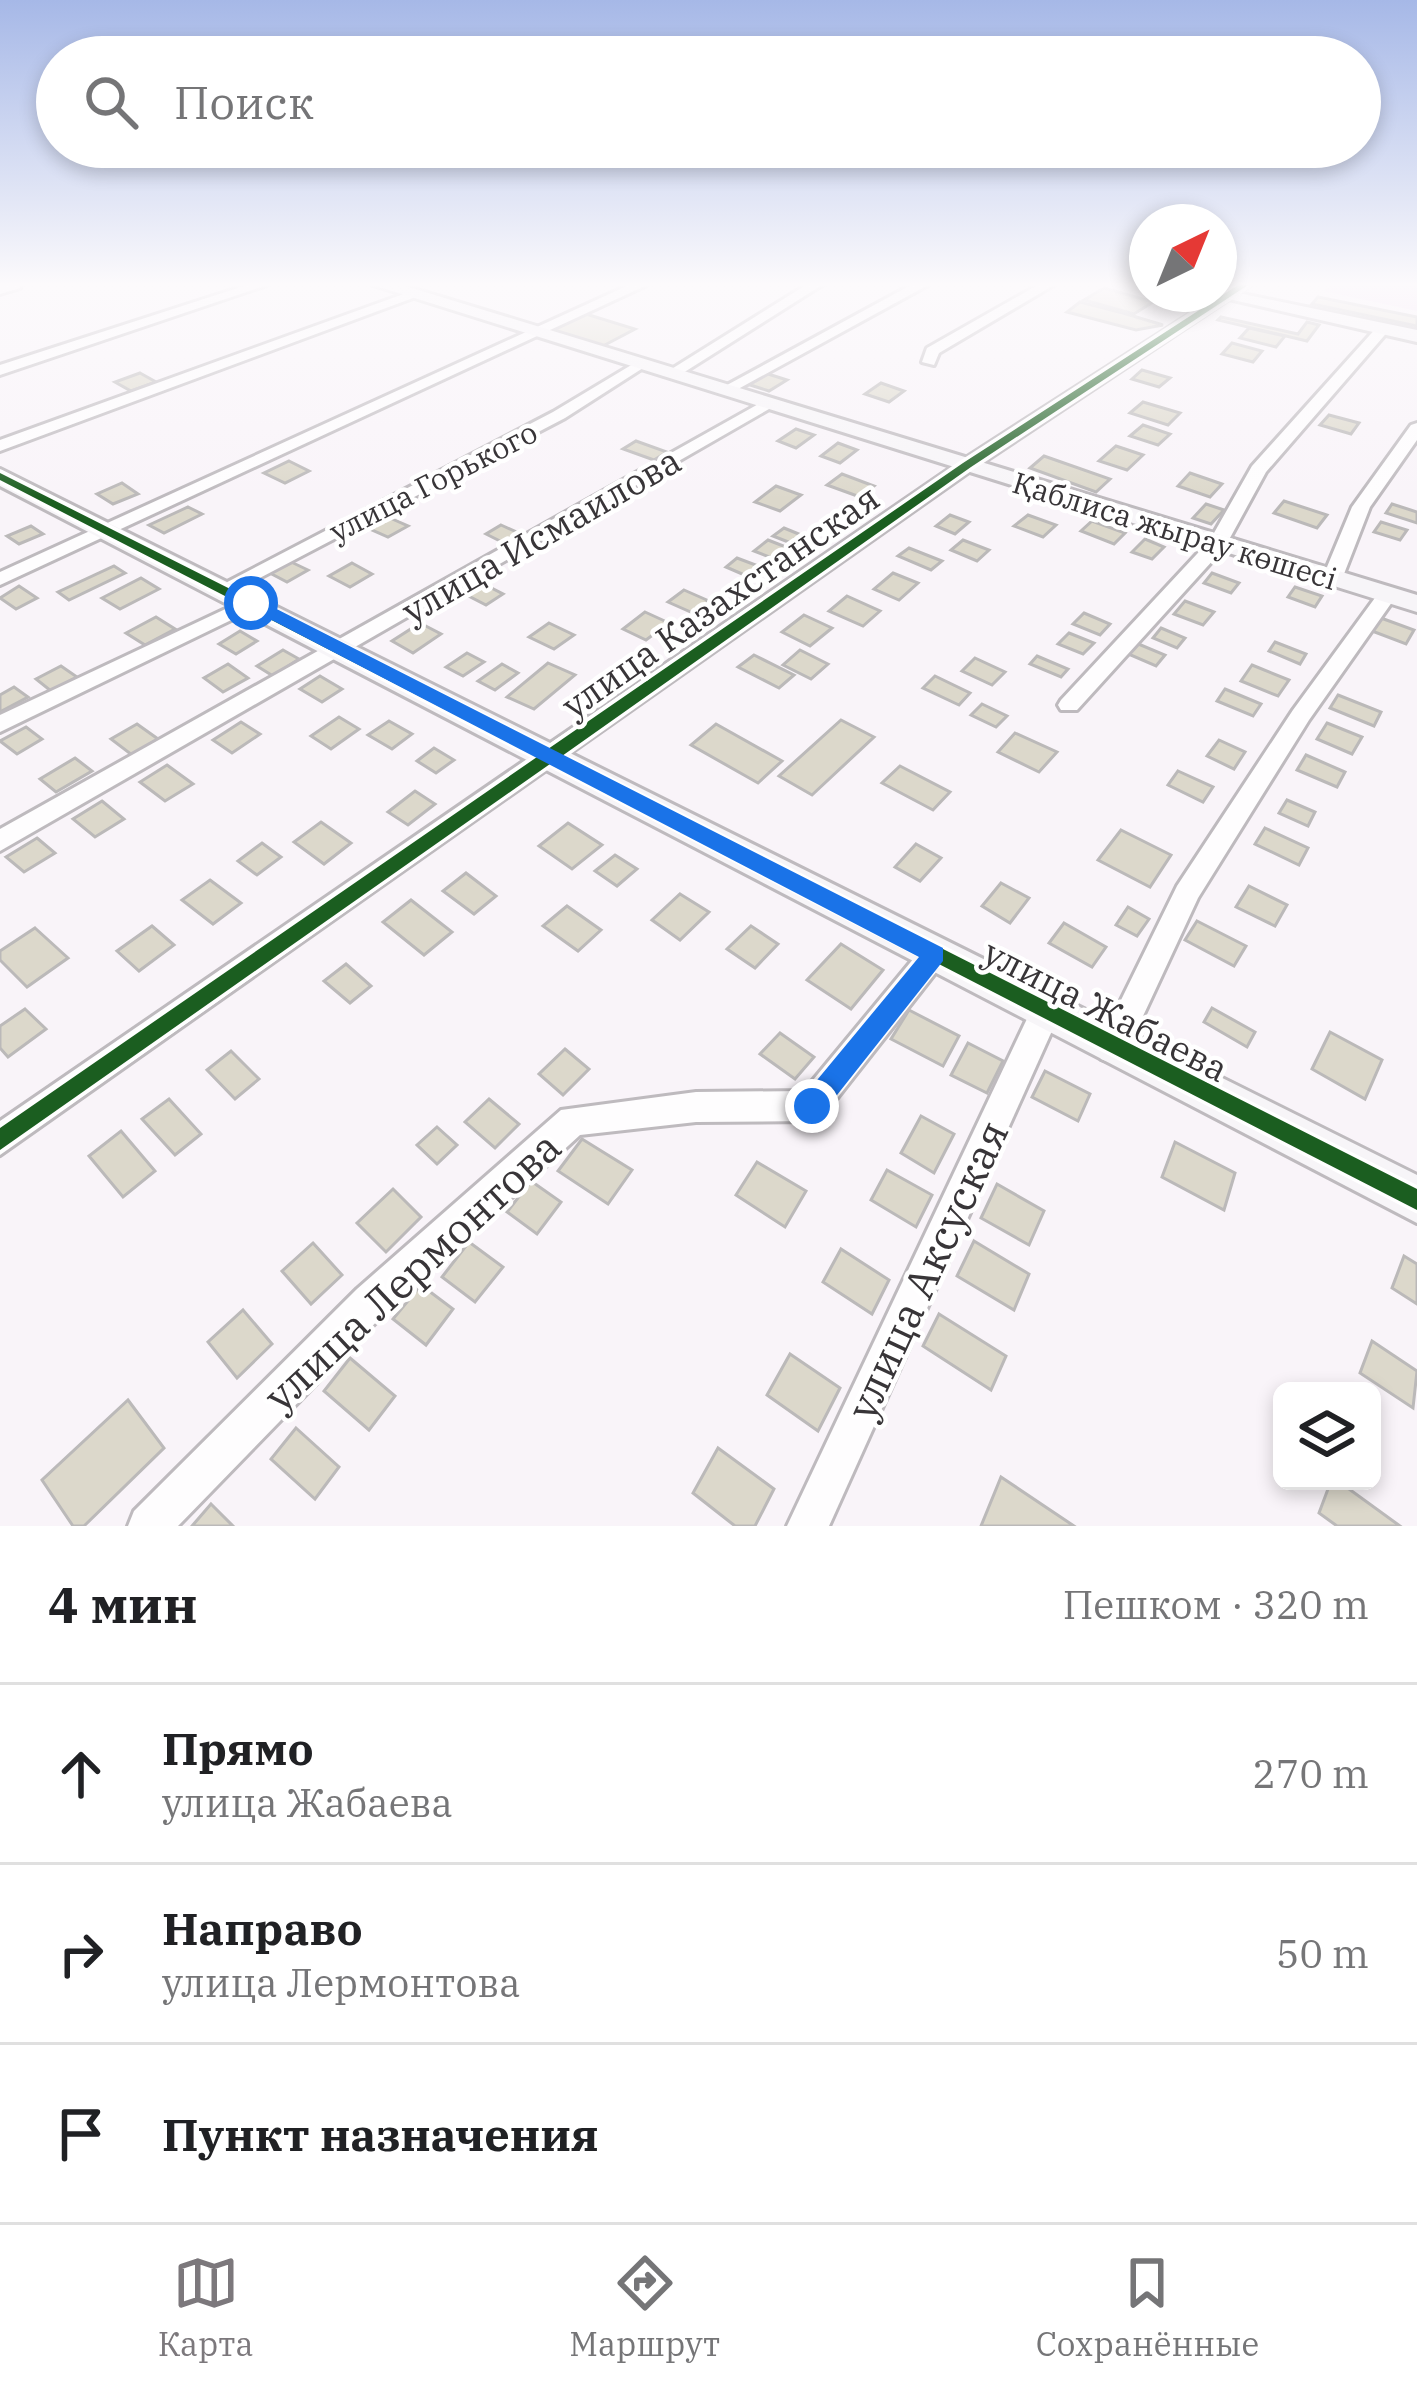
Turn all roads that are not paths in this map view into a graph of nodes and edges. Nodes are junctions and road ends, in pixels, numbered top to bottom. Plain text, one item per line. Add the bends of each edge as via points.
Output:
1 (42, 356) edge
2 (248, 356) edge
3 (487, 356) edge
4 (612, 356) edge
5 (700, 356) edge
6 (789, 356) edge
7 (931, 356) edge
8 (1132, 356) edge
9 (1359, 356) edge
10 (929, 362) dead end
11 (638, 364) junction
12 (0, 370) edge
13 (670, 375) junction
14 (724, 391) junction
15 (768, 405) junction
16 (1417, 428) edge
17 (0, 446) edge
18 (968, 465) junction
19 (0, 476) edge
20 (108, 529) junction
21 (1218, 542) junction
22 (0, 579) edge
23 (1333, 579) junction
24 (1387, 595) junction
25 (237, 596) junction
26 (1417, 604) edge
27 (342, 649) junction
28 (1069, 705) dead end
29 (0, 724) edge
30 (552, 754) junction
31 (0, 841) edge
32 (934, 954) junction
33 (1045, 1013) junction
34 (1112, 1048) junction
35 (0, 1140) edge
36 (1417, 1200) edge
37 (149, 1526) edge
38 (808, 1526) edge

1 - 12 street
2 - 17 street
3 - 20 street
4 - 11 street, Қаблиса жырау көшесі
5 - 13 street
6 - 14 street
7 - 10 street
8 - 18 street, улица Казахстанская
9 - 21 street via 1258,470
11 - 13 street, Қаблиса жырау көшесі
11 - 25 street, улица Горького
13 - 14 street, Қаблиса жырау көшесі
14 - 15 street, Қаблиса жырау көшесі
15 - 18 street, Қаблиса жырау көшесі
15 - 27 street, улица Исмаилова
16 - 23 street via 1361,507
18 - 21 street, Қаблиса жырау көшесі
18 - 30 street, улица Казахстанская
19 - 20 street, улица Жабаева
20 - 22 street
20 - 25 street, улица Жабаева
21 - 23 street, Қаблиса жырау көшесі
21 - 28 street
23 - 24 street, Қаблиса жырау көшесі
24 - 26 street, Қаблиса жырау көшесі
24 - 34 street via 1187,893
25 - 27 street, улица Жабаева
25 - 29 street, улица Горького
27 - 30 street, улица Жабаева
27 - 31 street, улица Исмаилова
30 - 32 street, улица Жабаева
30 - 35 street, улица Казахстанская
32 - 33 street, улица Жабаева
32 - 37 street, улица Лермонтова via 812,1106 697,1107 572,1121 370,1302
33 - 34 street, улица Жабаева
33 - 38 street, улица Аксуская
34 - 36 street, улица Жабаева

